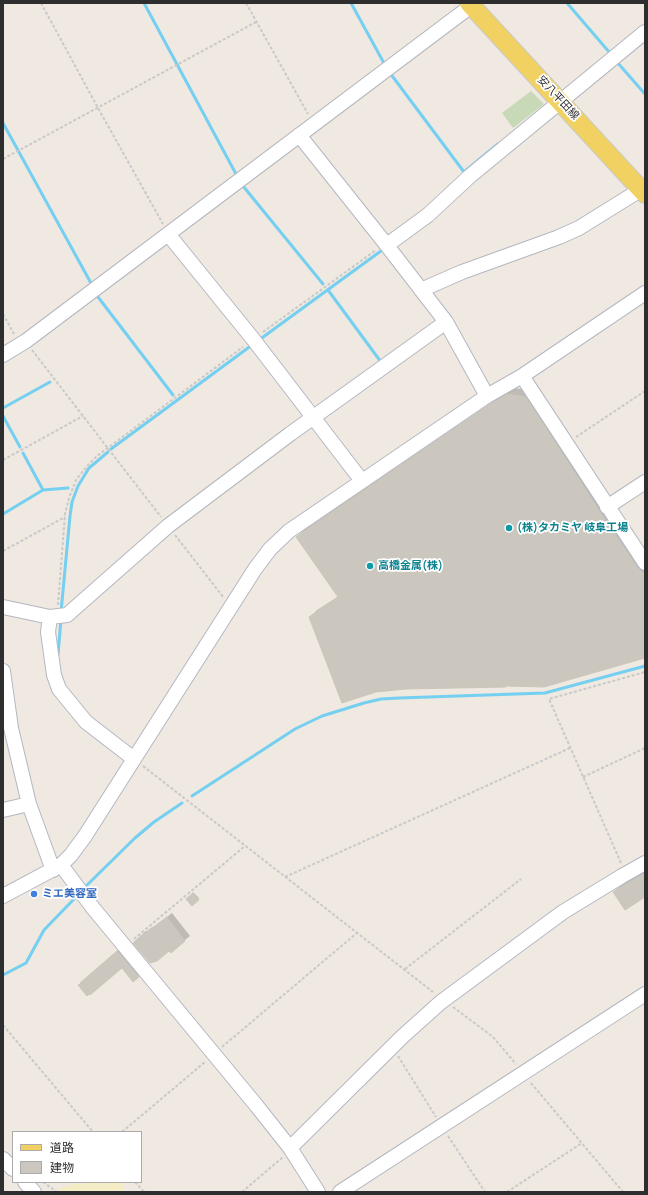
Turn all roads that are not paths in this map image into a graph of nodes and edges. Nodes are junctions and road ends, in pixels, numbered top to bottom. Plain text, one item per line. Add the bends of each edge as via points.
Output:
1 (472, 4) edge
2 (645, 32) edge
3 (560, 101) junction
4 (299, 135) junction
5 (644, 190) edge
6 (168, 234) junction
7 (386, 244) junction
8 (421, 290) junction
9 (645, 294) edge
10 (446, 322) junction
11 (3, 355) edge
12 (522, 376) junction
13 (487, 396) junction
14 (313, 418) junction
15 (362, 480) junction
16 (645, 482) edge
17 (607, 507) junction
18 (645, 563) edge
19 (3, 606) edge
20 (53, 617) junction
21 (3, 671) edge
22 (7, 729) edge
23 (134, 759) junction
24 (29, 804) junction
25 (3, 810) edge
26 (645, 863) edge
27 (57, 867) junction
28 (3, 896) edge
29 (645, 994) edge
30 (291, 1149) junction
31 (3, 1159) edge
32 (12, 1168) edge
33 (26, 1183) edge
34 (34, 1192) edge
35 (318, 1192) edge
36 (340, 1192) edge

1 - 3 main road, 安八平田線
1 - 4 street
2 - 3 street
3 - 5 main road, 安八平田線
3 - 7 street via 470,176 428,215
4 - 6 street
4 - 7 street
5 - 8 street via 559,237 462,272
6 - 11 street via 23,343
6 - 14 street
7 - 8 street
8 - 10 street
9 - 12 street
10 - 13 street
10 - 14 street
12 - 13 street
12 - 17 street
13 - 15 street
14 - 15 street
14 - 20 street via 168,526 66,615
15 - 23 street via 289,531 270,550 255,569
16 - 17 street
17 - 18 street
19 - 20 street
20 - 23 street via 48,632 54,676 59,689 86,722
21 - 22 street
22 - 24 street
23 - 27 street via 85,836 71,855
24 - 25 street
24 - 27 street
26 - 30 street via 563,912 441,1002 403,1036
27 - 28 street
27 - 30 street
29 - 36 street
30 - 35 street
31 - 32 street
33 - 34 street

